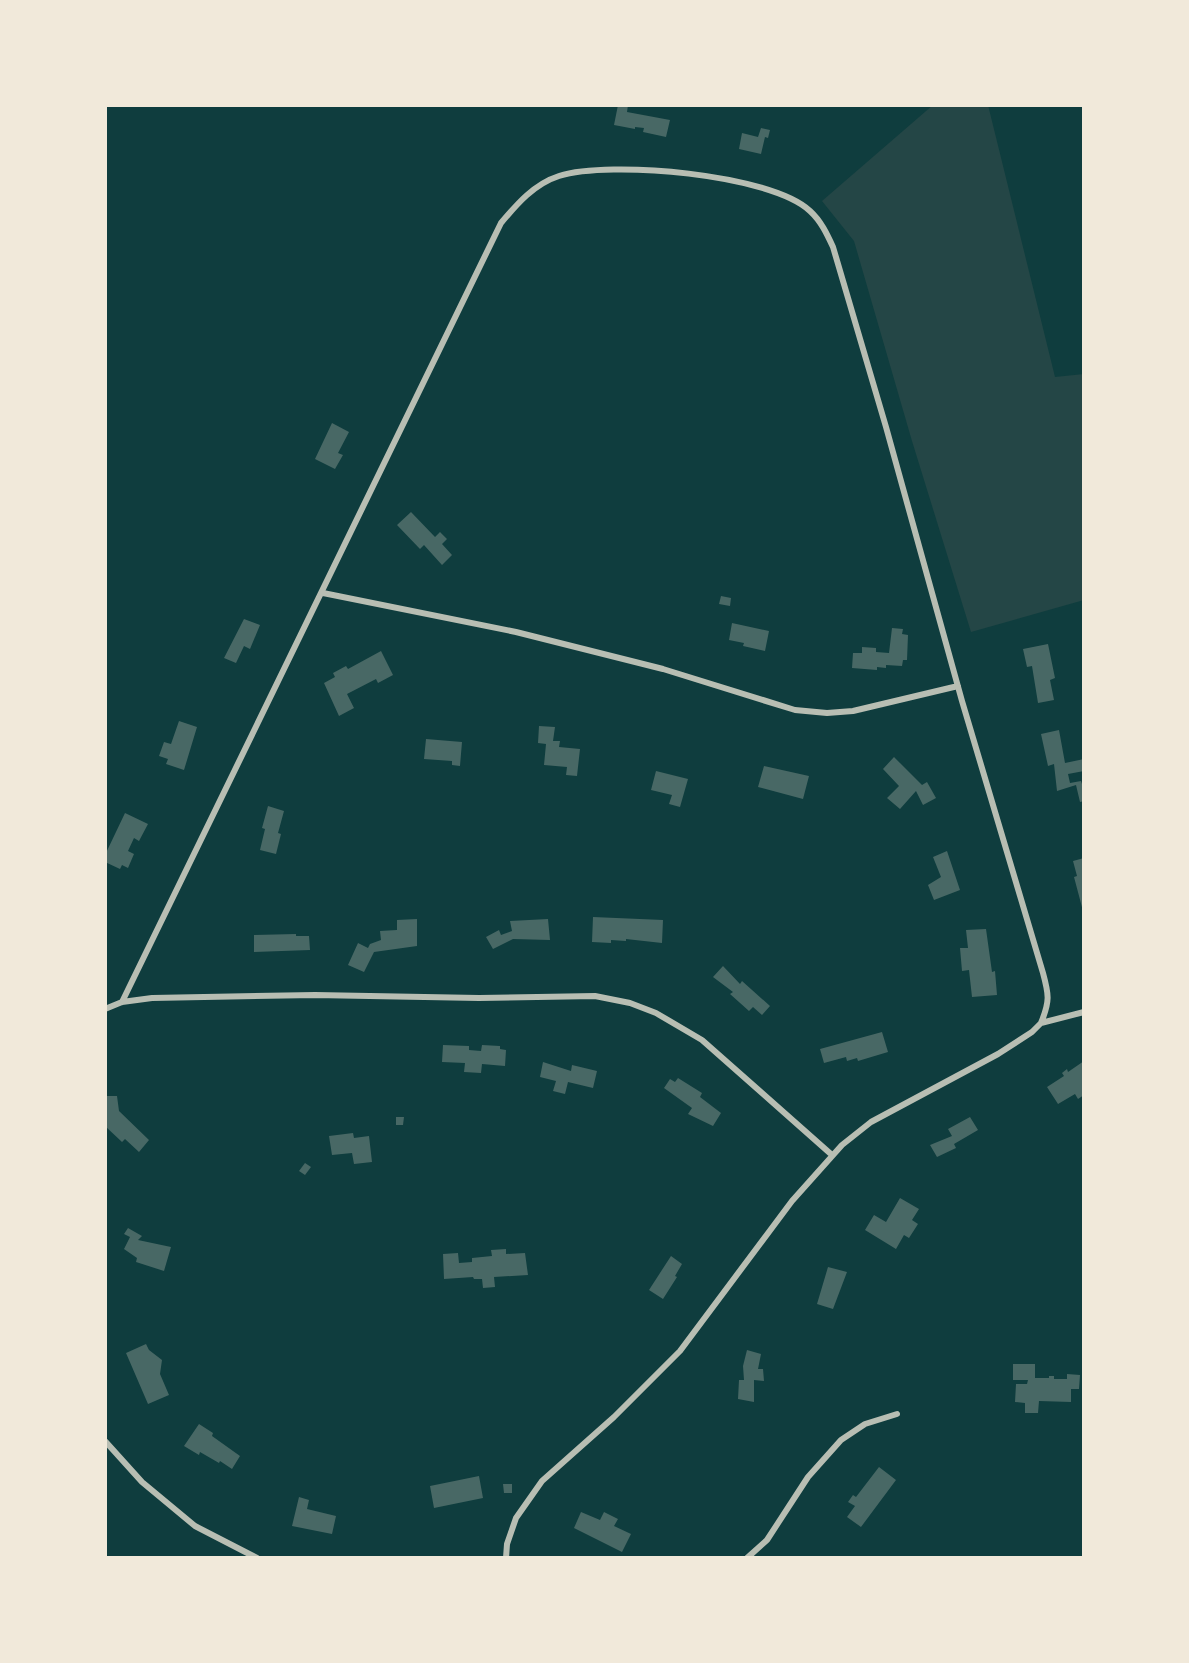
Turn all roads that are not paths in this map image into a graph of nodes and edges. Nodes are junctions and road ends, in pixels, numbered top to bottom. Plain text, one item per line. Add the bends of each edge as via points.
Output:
1 (323, 593) junction
2 (958, 686) junction
3 (122, 1002) junction
4 (105, 1009) edge
5 (1084, 1012) edge
6 (1041, 1023) junction
7 (832, 1155) junction
8 (897, 1414) dead end
9 (105, 1441) edge
10 (257, 1558) edge
11 (506, 1558) edge
12 (747, 1558) edge

1 - 2 street via 516,632 663,669 795,710 853,711
1 - 2 street via 482,259 516,205 561,175 649,170 714,179 786,196 809,210 829,237 843,273
1 - 3 street
2 - 6 street via 1049,995
3 - 4 street
3 - 7 street via 315,995 595,996 630,1003 702,1040
5 - 6 street
6 - 7 street via 998,1054 871,1122
7 - 11 street via 680,1351 542,1481 516,1518
8 - 12 street via 865,1424 841,1440 808,1477 767,1540
9 - 10 street via 142,1482 195,1526

